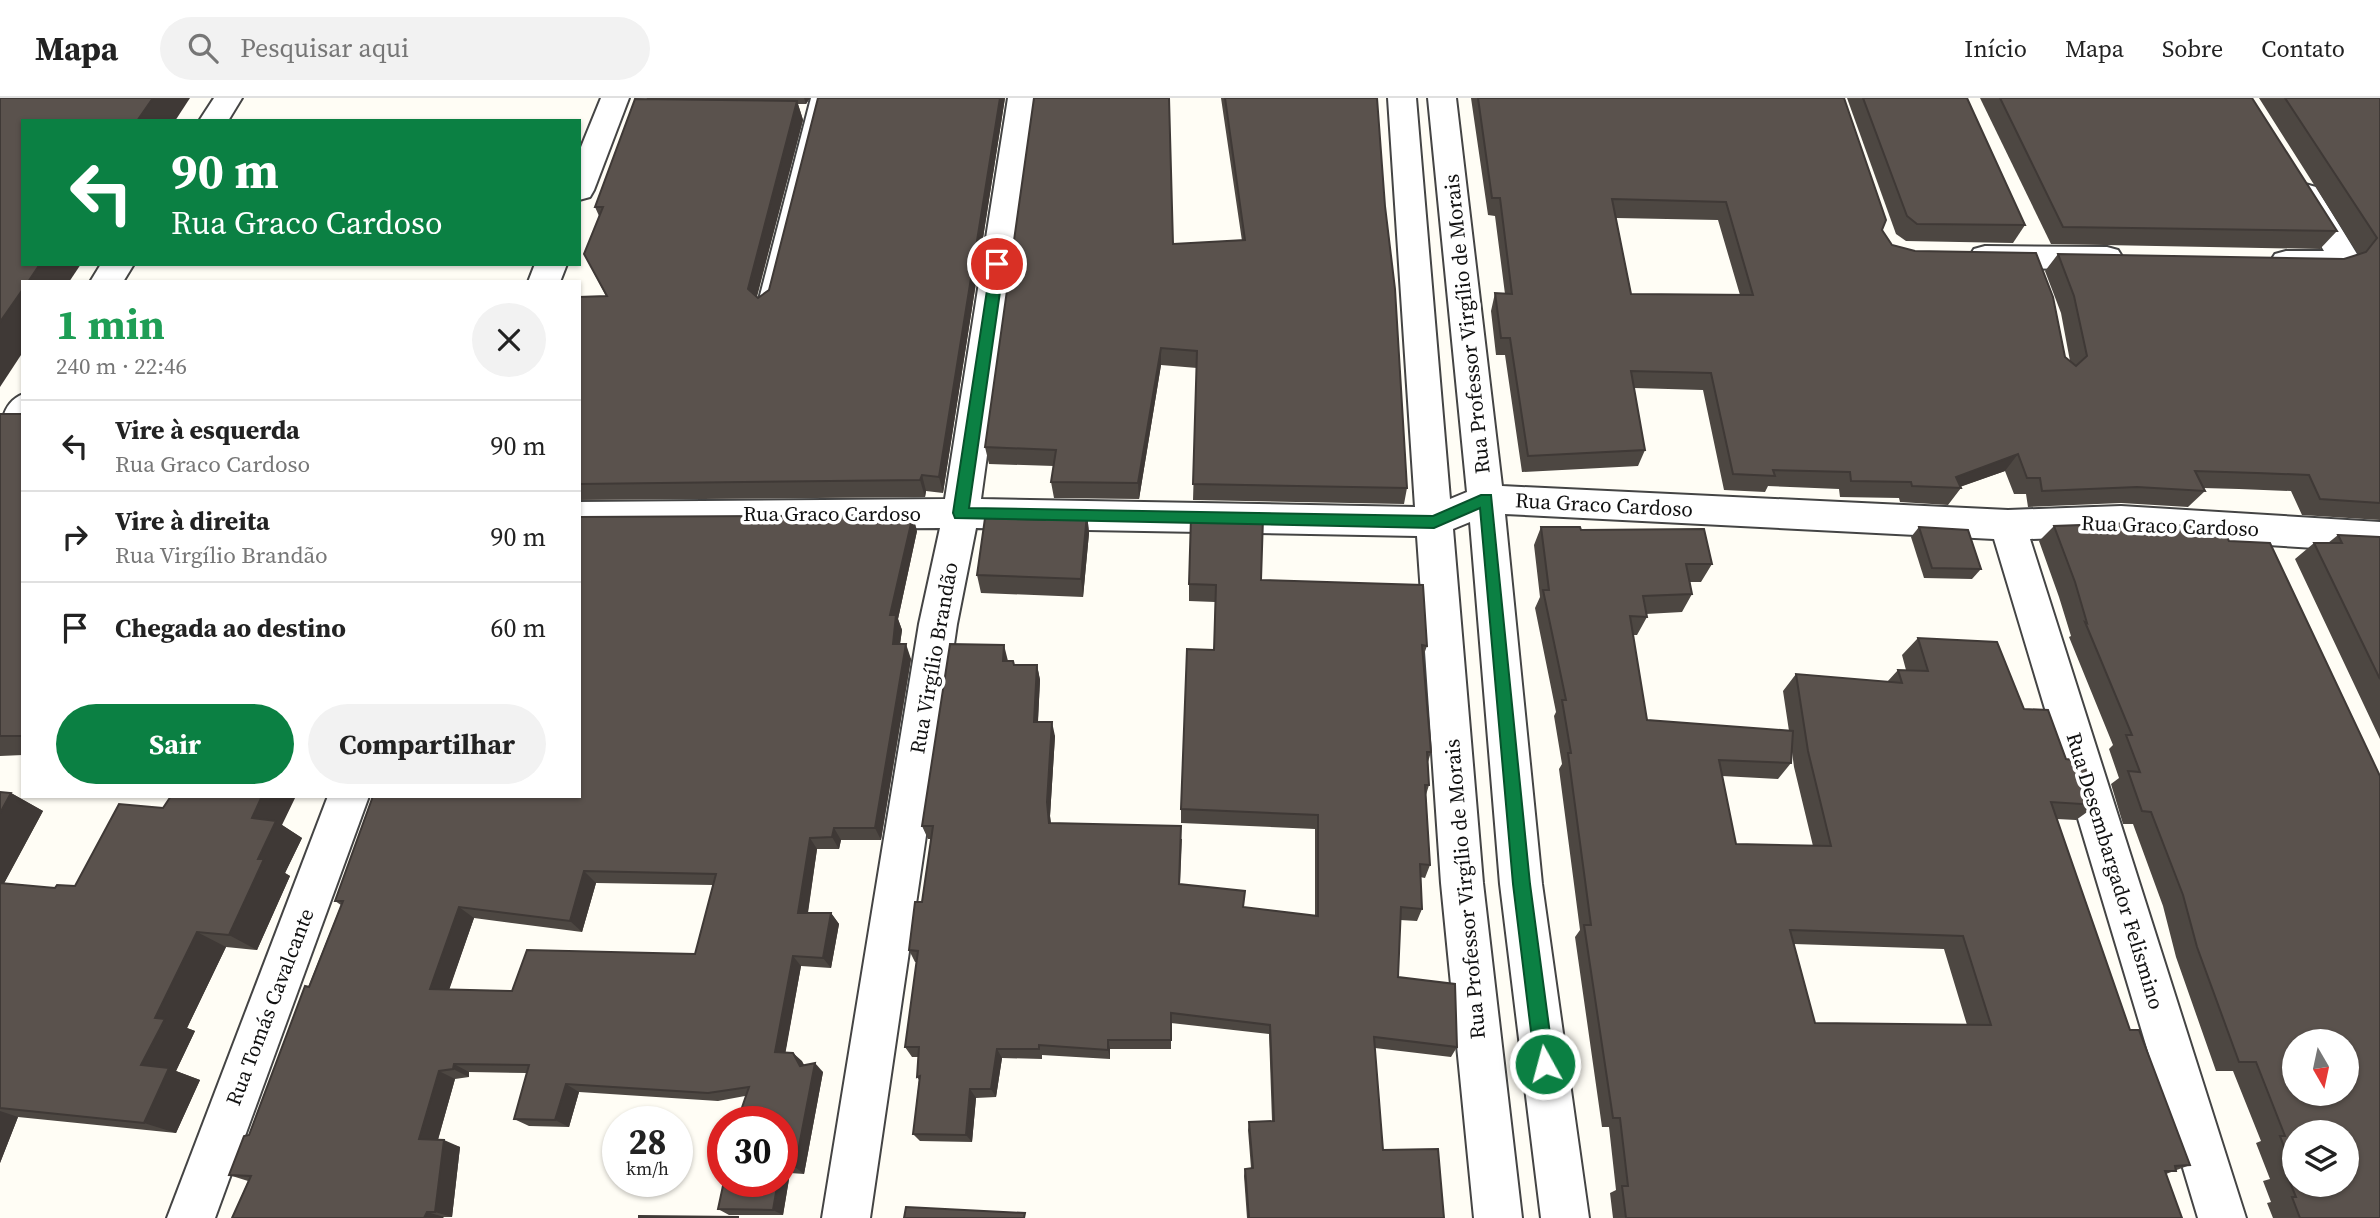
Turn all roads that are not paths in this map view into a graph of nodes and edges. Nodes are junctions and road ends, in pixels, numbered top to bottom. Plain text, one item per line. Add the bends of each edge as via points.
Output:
1 (228, 98) edge
2 (1021, 98) edge
3 (1402, 98) edge
4 (1442, 98) edge
5 (616, 106) edge
6 (811, 108) edge
7 (214, 119) edge
8 (2287, 167) edge
9 (581, 185) edge
10 (1959, 256) edge
11 (2134, 259) edge
12 (2258, 261) edge
13 (765, 307) edge
14 (21, 410) edge
15 (0, 442) edge
16 (1486, 499) junction
17 (961, 513) junction
18 (581, 516) edge
19 (1434, 522) junction
20 (2008, 525) junction
21 (2259, 529) junction
22 (2380, 537) edge
23 (2277, 566) edge
24 (348, 798) edge
25 (1462, 883) junction
26 (1521, 884) junction
27 (191, 1218) edge
28 (846, 1218) edge
29 (1498, 1218) edge
30 (1565, 1218) edge
31 (2222, 1218) edge

1 - 7 street
2 - 17 street, Rua Virgílio Brandão
3 - 19 street, Rua Professor Virgílio de Morais
4 - 16 street, Rua Professor Virgílio de Morais
5 - 9 street
6 - 13 lane
8 - 12 street via 2341,254 2327,263
10 - 11 street
14 - 15 street
16 - 19 street, Rua Graco Cardoso
16 - 20 street, Rua Graco Cardoso
16 - 26 street, Rua Professor Virgílio de Morais
17 - 18 street, Rua Graco Cardoso
17 - 19 street, Rua Graco Cardoso
17 - 28 street, Rua Virgílio Brandão via 938,624
19 - 25 street, Rua Professor Virgílio de Morais
20 - 21 street, Rua Graco Cardoso via 2122,521
20 - 31 street, Rua Desembargador Felismino
21 - 22 street, Rua Graco Cardoso
21 - 23 street
24 - 27 street, Rua Tomás Cavalcante
25 - 26 street
25 - 29 street, Rua Professor Virgílio de Morais
26 - 30 street, Rua Professor Virgílio de Morais

